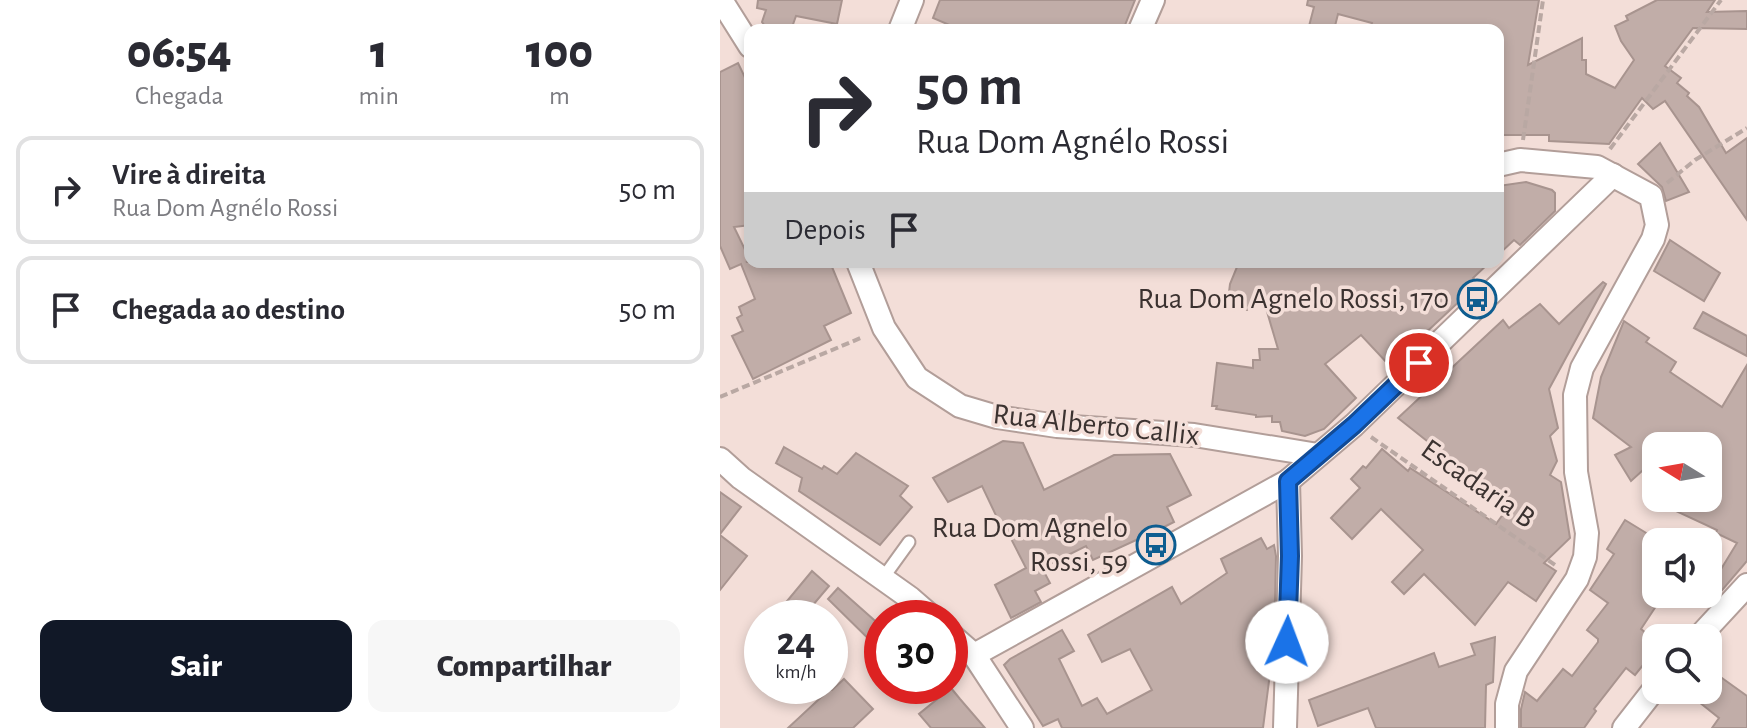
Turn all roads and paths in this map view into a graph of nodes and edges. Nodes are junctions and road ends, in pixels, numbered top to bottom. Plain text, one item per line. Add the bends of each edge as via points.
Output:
1 (721, 0) edge
2 (912, 0) edge
3 (1153, 0) edge
4 (1543, 0) edge
5 (1721, 0) edge
6 (902, 24) edge
7 (1143, 24) edge
8 (744, 36) edge
9 (1747, 128) edge
10 (1509, 162) edge
11 (1605, 171) junction
12 (1651, 196) junction
13 (860, 268) edge
14 (884, 328) junction
15 (720, 397) edge
16 (1354, 425) junction
17 (1318, 455) junction
18 (720, 459) edge
19 (1288, 481) junction
20 (909, 542) dead end
21 (883, 578) junction
22 (1577, 579) junction
23 (1747, 585) edge
24 (910, 600) edge
25 (1711, 624) edge
26 (968, 650) edge
27 (974, 655) junction
28 (1643, 704) edge
29 (1022, 728) edge
30 (1285, 728) edge
31 (1507, 728) edge
32 (1624, 728) edge

1 - 8 street
2 - 6 street
3 - 7 street
4 - 10 path
5 - 11 path
9 - 12 path
10 - 11 street
11 - 12 street
11 - 16 street
12 - 22 street via 1657,225 1653,239 1582,368 1575,395 1576,472 1587,533
13 - 14 street, Rua Alberto Callix
14 - 15 path
14 - 17 street, Rua Alberto Callix via 917,378 960,406 997,417 1194,435
16 - 17 street
16 - 22 path, Escadaria B
17 - 19 street
18 - 21 street
19 - 27 street
19 - 30 street
20 - 21 lane
21 - 24 street
22 - 31 street via 1516,671
23 - 25 street
26 - 27 street
27 - 29 street
28 - 32 street

